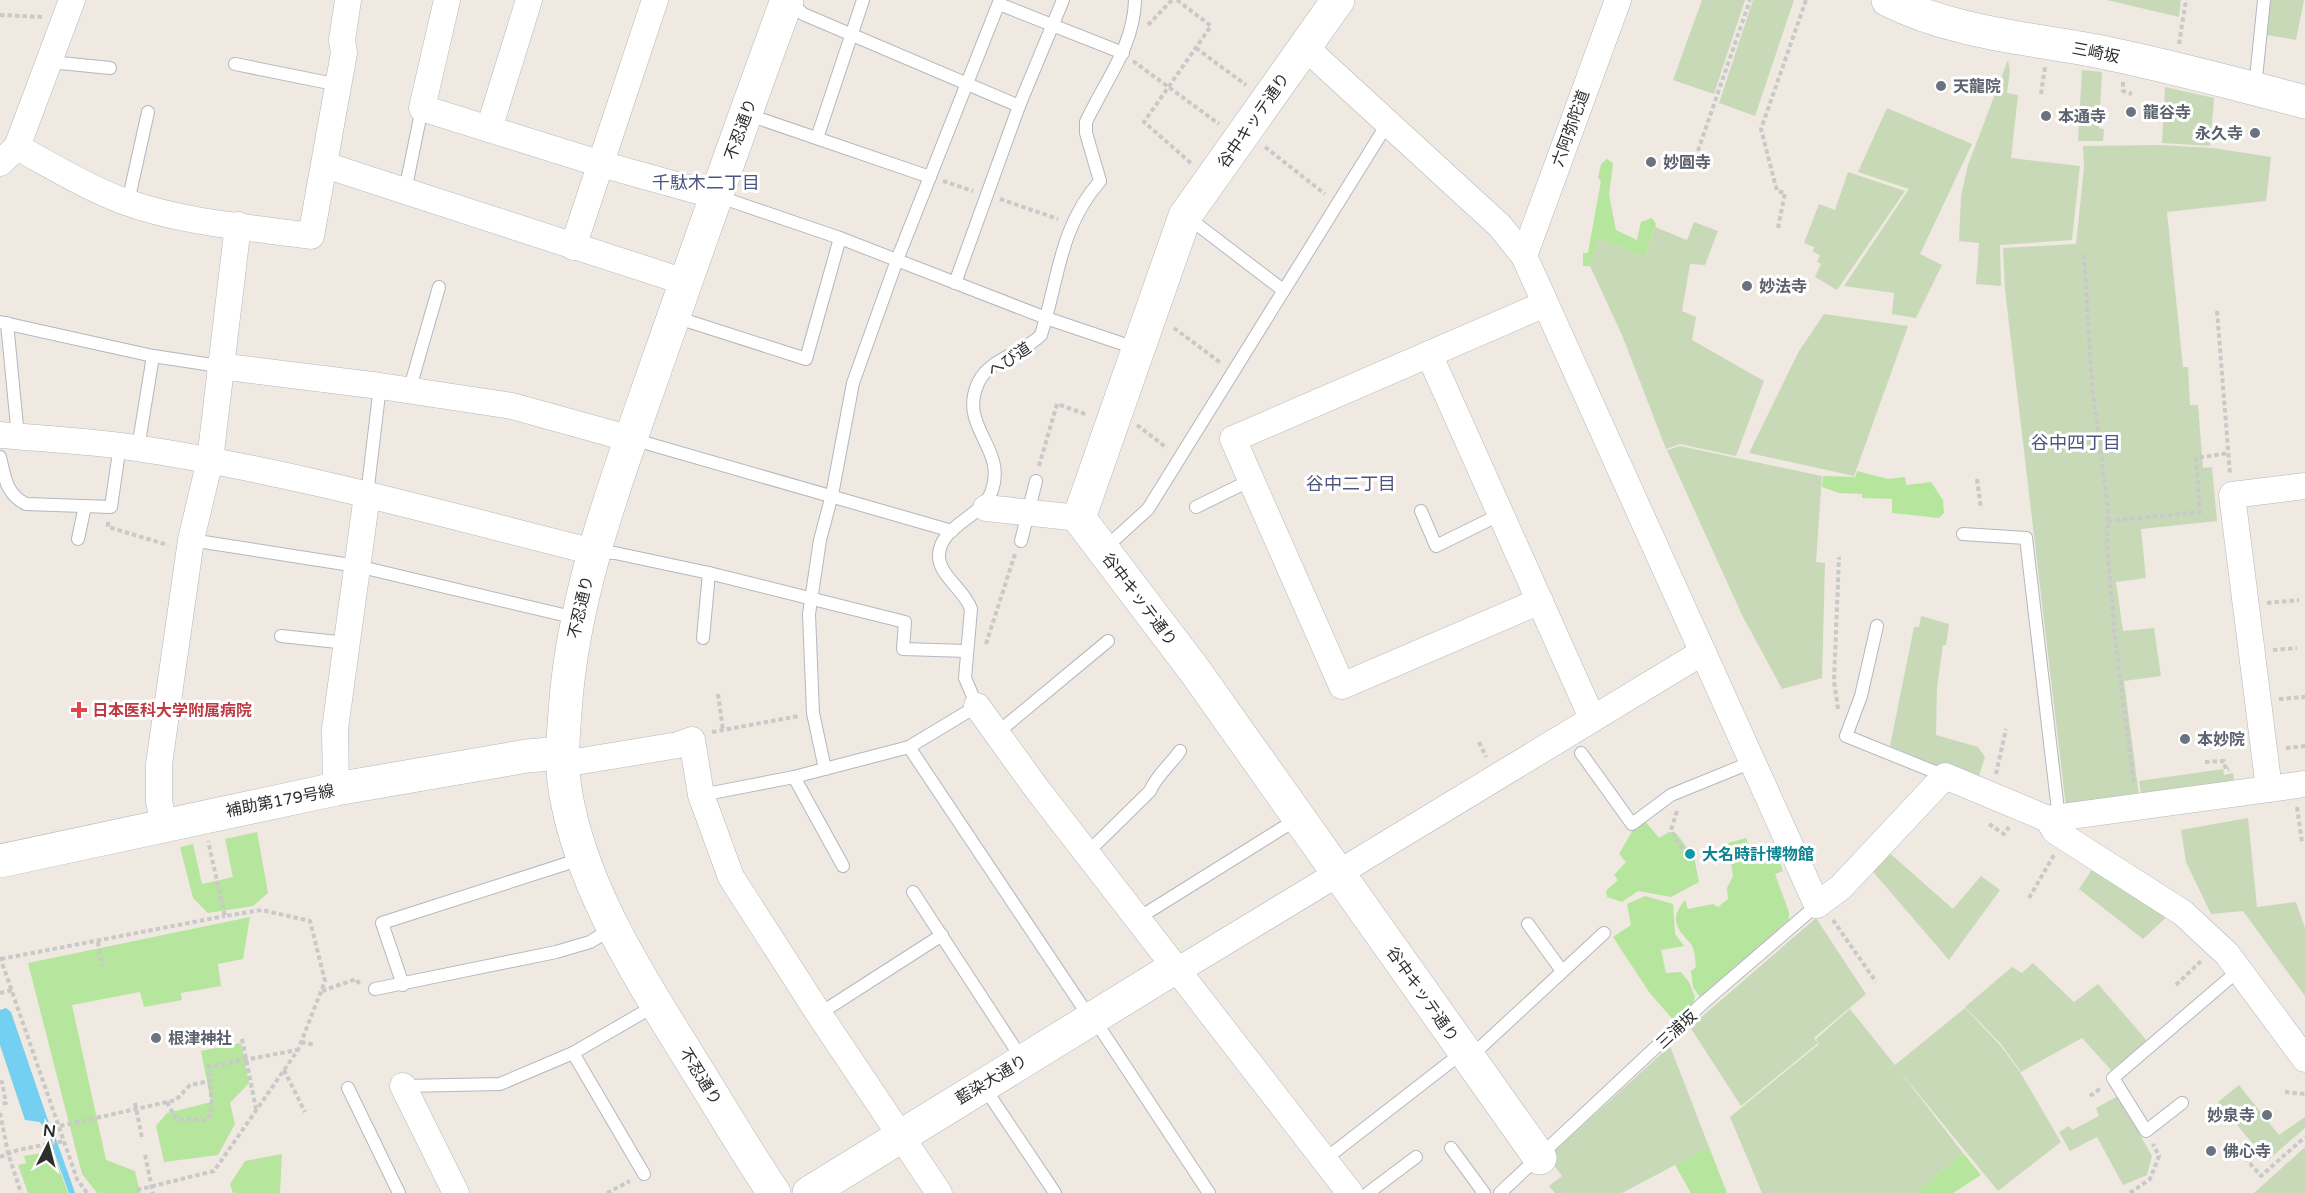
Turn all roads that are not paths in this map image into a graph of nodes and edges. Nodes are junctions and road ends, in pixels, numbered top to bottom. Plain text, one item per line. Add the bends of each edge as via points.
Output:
1 (348, 0) edge
2 (447, 0) edge
3 (529, 0) edge
4 (655, 0) edge
5 (788, 0) edge
6 (863, 0) edge
7 (1063, 0) edge
8 (1135, 0) edge
9 (1338, 0) edge
10 (1618, 0) edge
11 (1888, 0) edge
12 (2264, 0) edge
13 (999, 2) edge
14 (70, 9) edge
15 (1052, 27) junction
16 (850, 34) junction
17 (1305, 47) junction
18 (1123, 53) junction
19 (50, 62) junction
20 (235, 64) dead end
21 (110, 68) dead end
22 (968, 83) junction
23 (339, 85) junction
24 (2255, 88) junction
25 (2305, 102) edge
26 (1019, 106) junction
27 (422, 108) junction
28 (148, 112) dead end
29 (745, 114) junction
30 (1389, 121) junction
31 (489, 129) junction
32 (817, 138) junction
33 (9, 155) edge
34 (601, 164) junction
35 (325, 165) junction
36 (930, 177) junction
37 (405, 191) junction
38 (716, 196) junction
39 (128, 202) junction
40 (1185, 216) junction
41 (238, 225) junction
42 (840, 238) junction
43 (573, 248) junction
44 (1524, 256) junction
45 (897, 260) junction
46 (684, 282) junction
47 (955, 283) junction
48 (439, 287) dead end
49 (1283, 290) junction
50 (1545, 304) junction
51 (674, 317) junction
52 (1046, 318) junction
53 (4, 322) edge
54 (1139, 350) junction
55 (1429, 354) junction
56 (153, 356) junction
57 (219, 366) junction
58 (380, 386) junction
59 (409, 391) junction
60 (9, 436) edge
61 (631, 439) junction
62 (129, 446) junction
63 (0, 457) edge
64 (210, 460) junction
65 (1251, 480) junction
66 (1036, 481) road end
67 (2305, 486) edge
68 (367, 495) junction
69 (832, 495) junction
70 (85, 506) junction
71 (1196, 507) dead end
72 (982, 508) junction
73 (1421, 511) dead end
74 (1029, 512) junction
75 (1501, 514) junction
76 (1079, 518) junction
77 (952, 531) junction
78 (1963, 534) dead end
79 (78, 539) dead end
80 (1021, 541) road end
81 (190, 545) junction
82 (1103, 549) junction
83 (594, 552) junction
84 (357, 566) junction
85 (709, 573) junction
86 (811, 599) junction
87 (1540, 601) junction
88 (576, 618) junction
89 (1877, 626) dead end
90 (281, 636) dead end
91 (703, 638) dead end
92 (1108, 641) dead end
93 (347, 643) junction
94 (967, 651) junction
95 (1703, 652) junction
96 (977, 706) junction
97 (1592, 718) junction
98 (997, 733) junction
99 (909, 747) junction
100 (1180, 751) dead end
101 (1581, 753) dead end
102 (563, 758) junction
103 (1752, 762) junction
104 (825, 769) junction
105 (1945, 776) junction
106 (794, 777) junction
107 (2267, 777) junction
108 (2300, 784) edge
109 (336, 789) junction
110 (701, 795) junction
111 (1297, 819) junction
112 (164, 825) junction
113 (2057, 825) junction
114 (1087, 853) junction
115 (582, 858) junction
116 (0, 861) edge
117 (843, 866) dead end
118 (1336, 874) junction
119 (913, 892) dead end
120 (1819, 904) junction
121 (1137, 919) junction
122 (1527, 924) dead end
123 (614, 928) junction
124 (1604, 933) dead end
125 (942, 935) junction
126 (1176, 970) junction
127 (2240, 970) junction
128 (1562, 971) junction
129 (403, 985) junction
130 (375, 989) dead end
131 (657, 1004) junction
132 (819, 1014) junction
133 (1092, 1018) junction
134 (573, 1053) junction
135 (1466, 1055) junction
136 (2305, 1059) edge
137 (1023, 1060) junction
138 (982, 1084) junction
139 (403, 1086) joint
140 (348, 1088) dead end
141 (2182, 1103) dead end
142 (900, 1135) junction
143 (1451, 1148) dead end
144 (1416, 1157) dead end
145 (1540, 1158) junction
146 (1324, 1160) junction
147 (644, 1174) road end
148 (399, 1193) edge
149 (456, 1193) edge
150 (774, 1193) edge
151 (809, 1193) edge
152 (939, 1193) edge
153 (1054, 1193) edge
154 (1209, 1193) edge
155 (1350, 1193) edge
156 (1368, 1193) edge
157 (1484, 1193) edge
158 (1500, 1193) edge

1 - 23 street
2 - 27 street
3 - 31 street
4 - 34 street
5 - 16 lane via 803,14
5 - 29 street, 不忍通り
6 - 16 lane
7 - 15 lane
8 - 18 lane, へび道 via 1134,21
9 - 17 street, 谷中キッテ通り
10 - 44 street, 六阿弥陀道
11 - 24 street, 三崎坂 via 1960,26 2175,68
12 - 24 lane
13 - 15 lane
13 - 22 lane
14 - 19 street
15 - 18 lane
15 - 26 lane
16 - 22 lane
16 - 32 lane
17 - 30 street
17 - 40 street, 谷中キッテ通り
18 - 52 lane, へび道 via 1086,122 1100,181 1070,224
19 - 21 lane
19 - 33 street
20 - 23 lane
22 - 26 lane
22 - 36 lane
23 - 35 street
24 - 25 street, 三崎坂
26 - 47 lane
27 - 31 street
27 - 37 lane
28 - 39 lane
29 - 32 lane
29 - 38 street, 不忍通り
30 - 44 street via 1500,226
30 - 49 lane
31 - 34 street
32 - 36 lane
33 - 39 street
34 - 38 street
34 - 43 street
35 - 37 street
35 - 41 street via 311,236
36 - 45 lane
37 - 43 street
38 - 42 lane
38 - 46 street, 不忍通り
39 - 41 street via 200,221
40 - 49 lane
40 - 54 street, 谷中キッテ通り
41 - 57 street
42 - 45 lane
42 - 51 lane via 806,359
43 - 46 street
44 - 50 street
45 - 47 lane
45 - 69 lane via 853,383
46 - 51 street, 不忍通り
47 - 52 lane
48 - 59 lane
49 - 82 lane via 1148,509
50 - 55 street
50 - 95 street
51 - 61 street, 不忍通り
52 - 54 lane
52 - 72 lane, へび道 via 1041,335 1034,342 990,369 979,382 973,413 975,424 996,463 990,494
53 - 56 lane
53 - 60 lane
54 - 76 street, 谷中キッテ通り
55 - 65 street via 1233,440
55 - 75 street
56 - 57 lane
56 - 62 lane
57 - 58 street
57 - 64 street
58 - 59 street
58 - 68 lane
59 - 61 street via 512,406
60 - 62 street
61 - 69 lane
61 - 83 street, 不忍通り
62 - 64 street
62 - 70 lane via 111,507
63 - 70 lane via 8,490 16,499 26,504
64 - 68 street
64 - 81 street
65 - 71 lane
65 - 87 street via 1342,686
66 - 74 lane
67 - 107 street via 2232,495
68 - 83 street
68 - 84 street
69 - 77 lane
69 - 86 lane
70 - 79 lane
72 - 74 street
72 - 77 lane, へび道
73 - 75 lane via 1436,546
74 - 76 street
74 - 80 lane
75 - 87 street
76 - 82 street, 谷中キッテ通り
77 - 94 lane, へび道 via 939,552 939,563 971,609
78 - 113 lane via 2026,538
81 - 84 lane
81 - 112 street via 159,764 159,801
82 - 111 street, 谷中キッテ通り via 1195,671
83 - 85 lane
83 - 88 street, 不忍通り
84 - 88 lane
84 - 93 street
85 - 86 lane
85 - 91 lane
86 - 94 lane via 905,622 903,649
86 - 104 lane via 813,713
87 - 97 street
88 - 102 street, 不忍通り via 568,663
89 - 105 lane via 1861,696 1846,736
90 - 93 lane
92 - 98 lane
93 - 109 street via 335,729
94 - 96 lane, へび道 via 965,678
95 - 97 street
95 - 103 street
96 - 98 street
96 - 99 lane
97 - 118 street
98 - 114 street
99 - 104 lane
99 - 133 lane
100 - 114 lane via 1150,791
101 - 103 lane via 1632,825 1671,795
102 - 109 street, 補助第179号線 via 527,756
102 - 110 street via 678,745 692,740
102 - 115 street, 不忍通り via 565,788
103 - 120 street
104 - 106 lane
105 - 113 street
105 - 120 street via 1841,887
106 - 110 lane
106 - 117 lane
107 - 108 street
107 - 113 street
109 - 112 street, 補助第179号線
110 - 132 street via 731,877
111 - 118 street, 谷中キッテ通り
111 - 121 lane
112 - 116 street, 補助第179号線
113 - 127 street via 2183,913
114 - 121 street
115 - 123 street, 不忍通り
115 - 129 lane via 382,924
118 - 126 street
118 - 135 street, 谷中キッテ通り
119 - 125 lane
120 - 145 lane, 三浦坂 via 1703,1003
121 - 126 street
122 - 128 lane
123 - 129 lane via 590,942 556,952
123 - 131 street, 不忍通り
124 - 128 lane
125 - 132 lane
125 - 137 lane
126 - 133 street, 藍染大通り
126 - 146 street
127 - 136 street
127 - 141 lane via 2113,1078 2146,1131
128 - 135 lane
129 - 130 lane
131 - 134 lane
131 - 150 street, 不忍通り
132 - 142 street
133 - 137 street, 藍染大通り
133 - 154 lane
134 - 139 lane via 500,1084
134 - 147 lane
135 - 145 street, 谷中キッテ通り
135 - 146 lane
137 - 138 street, 藍染大通り
138 - 142 street, 藍染大通り
138 - 153 lane
139 - 149 street
140 - 148 lane
142 - 151 street, 藍染大通り
142 - 152 street
143 - 157 lane
144 - 156 lane
145 - 158 lane, 三浦坂
146 - 155 street

